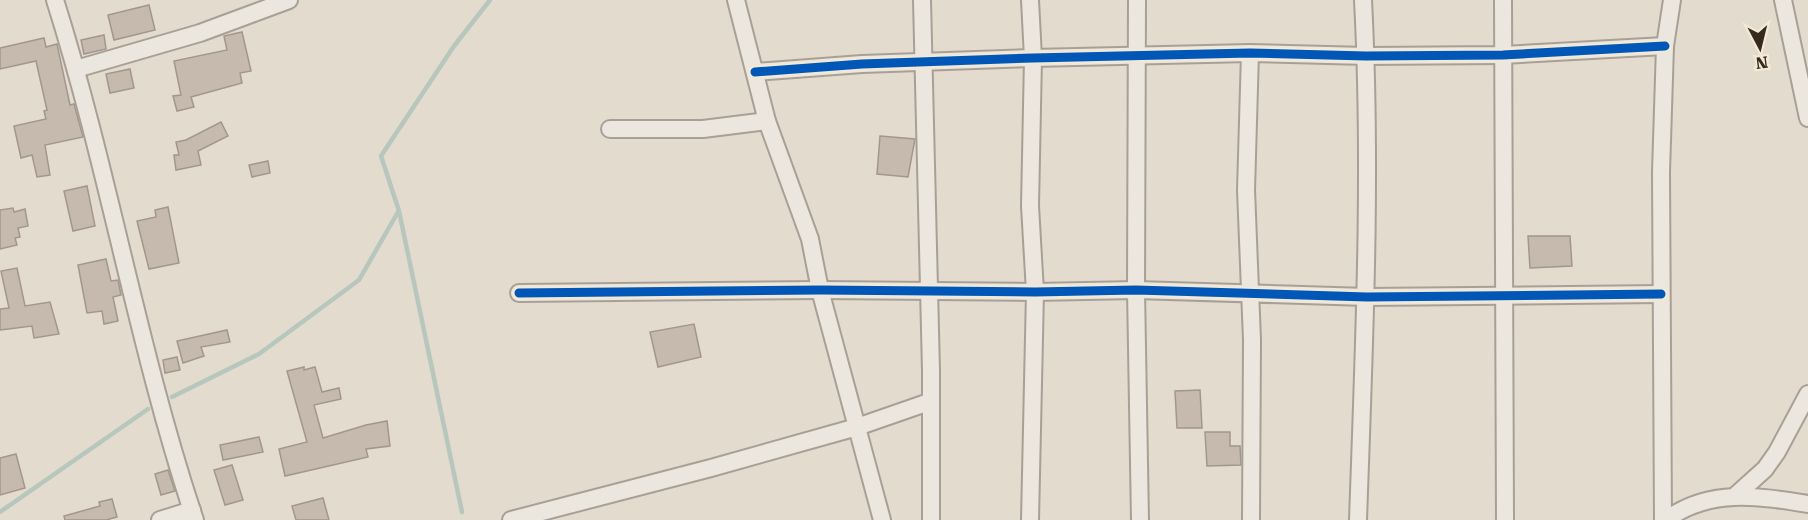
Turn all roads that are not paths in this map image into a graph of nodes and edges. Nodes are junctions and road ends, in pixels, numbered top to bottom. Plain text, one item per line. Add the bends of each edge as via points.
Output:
1 (55, 0) edge
2 (289, 0) edge
3 (736, 0) edge
4 (922, 0) edge
5 (1030, 0) edge
6 (1137, 0) edge
7 (1363, 0) edge
8 (1503, 0) edge
9 (1672, 0) edge
10 (1783, 0) edge
11 (1665, 46) junction
12 (1250, 53) junction
13 (1503, 55) junction
14 (1366, 56) junction
15 (1137, 57) junction
16 (1033, 58) junction
17 (923, 63) junction
18 (76, 69) junction
19 (755, 72) junction
20 (1808, 118) edge
21 (767, 121) junction
22 (610, 129) dead end
23 (820, 290) junction
24 (1136, 290) junction
25 (928, 291) junction
26 (1035, 292) junction
27 (519, 293) dead end
28 (1248, 294) junction
29 (1661, 294) junction
30 (1506, 296) junction
31 (1367, 297) junction
32 (1808, 394) edge
33 (929, 402) junction
34 (857, 427) junction
35 (1735, 496) junction
36 (1808, 504) edge
37 (193, 515) edge
38 (160, 520) edge
39 (511, 520) edge
40 (882, 520) edge
41 (931, 520) edge
42 (1030, 520) edge
43 (1140, 520) edge
44 (1251, 520) edge
45 (1358, 520) edge
46 (1505, 520) edge
47 (1665, 520) edge

1 - 18 street
2 - 18 street via 200,33
3 - 19 street
4 - 17 street
5 - 16 street
6 - 15 street
7 - 14 street
8 - 13 street
9 - 11 street
10 - 20 street
11 - 13 street
11 - 29 street
12 - 14 street
12 - 15 street
12 - 28 street
13 - 14 street
13 - 30 street
14 - 31 street
15 - 16 street
15 - 24 street
16 - 17 street
16 - 26 street via 1030,183
17 - 19 street
17 - 25 street
18 - 37 street via 155,387
19 - 21 street
21 - 22 street via 703,129
21 - 23 street via 810,239
23 - 25 street
23 - 27 street
23 - 34 street
24 - 26 street
24 - 28 street
24 - 43 street
25 - 26 street
25 - 33 street
26 - 42 street
28 - 31 street
28 - 44 street via 1252,340
29 - 30 street
29 - 47 street
30 - 31 street
30 - 46 street
31 - 45 street
32 - 35 street via 1765,469
33 - 34 street
33 - 41 street
34 - 39 street
34 - 40 street
35 - 36 street
35 - 47 street via 1698,501
37 - 38 street

